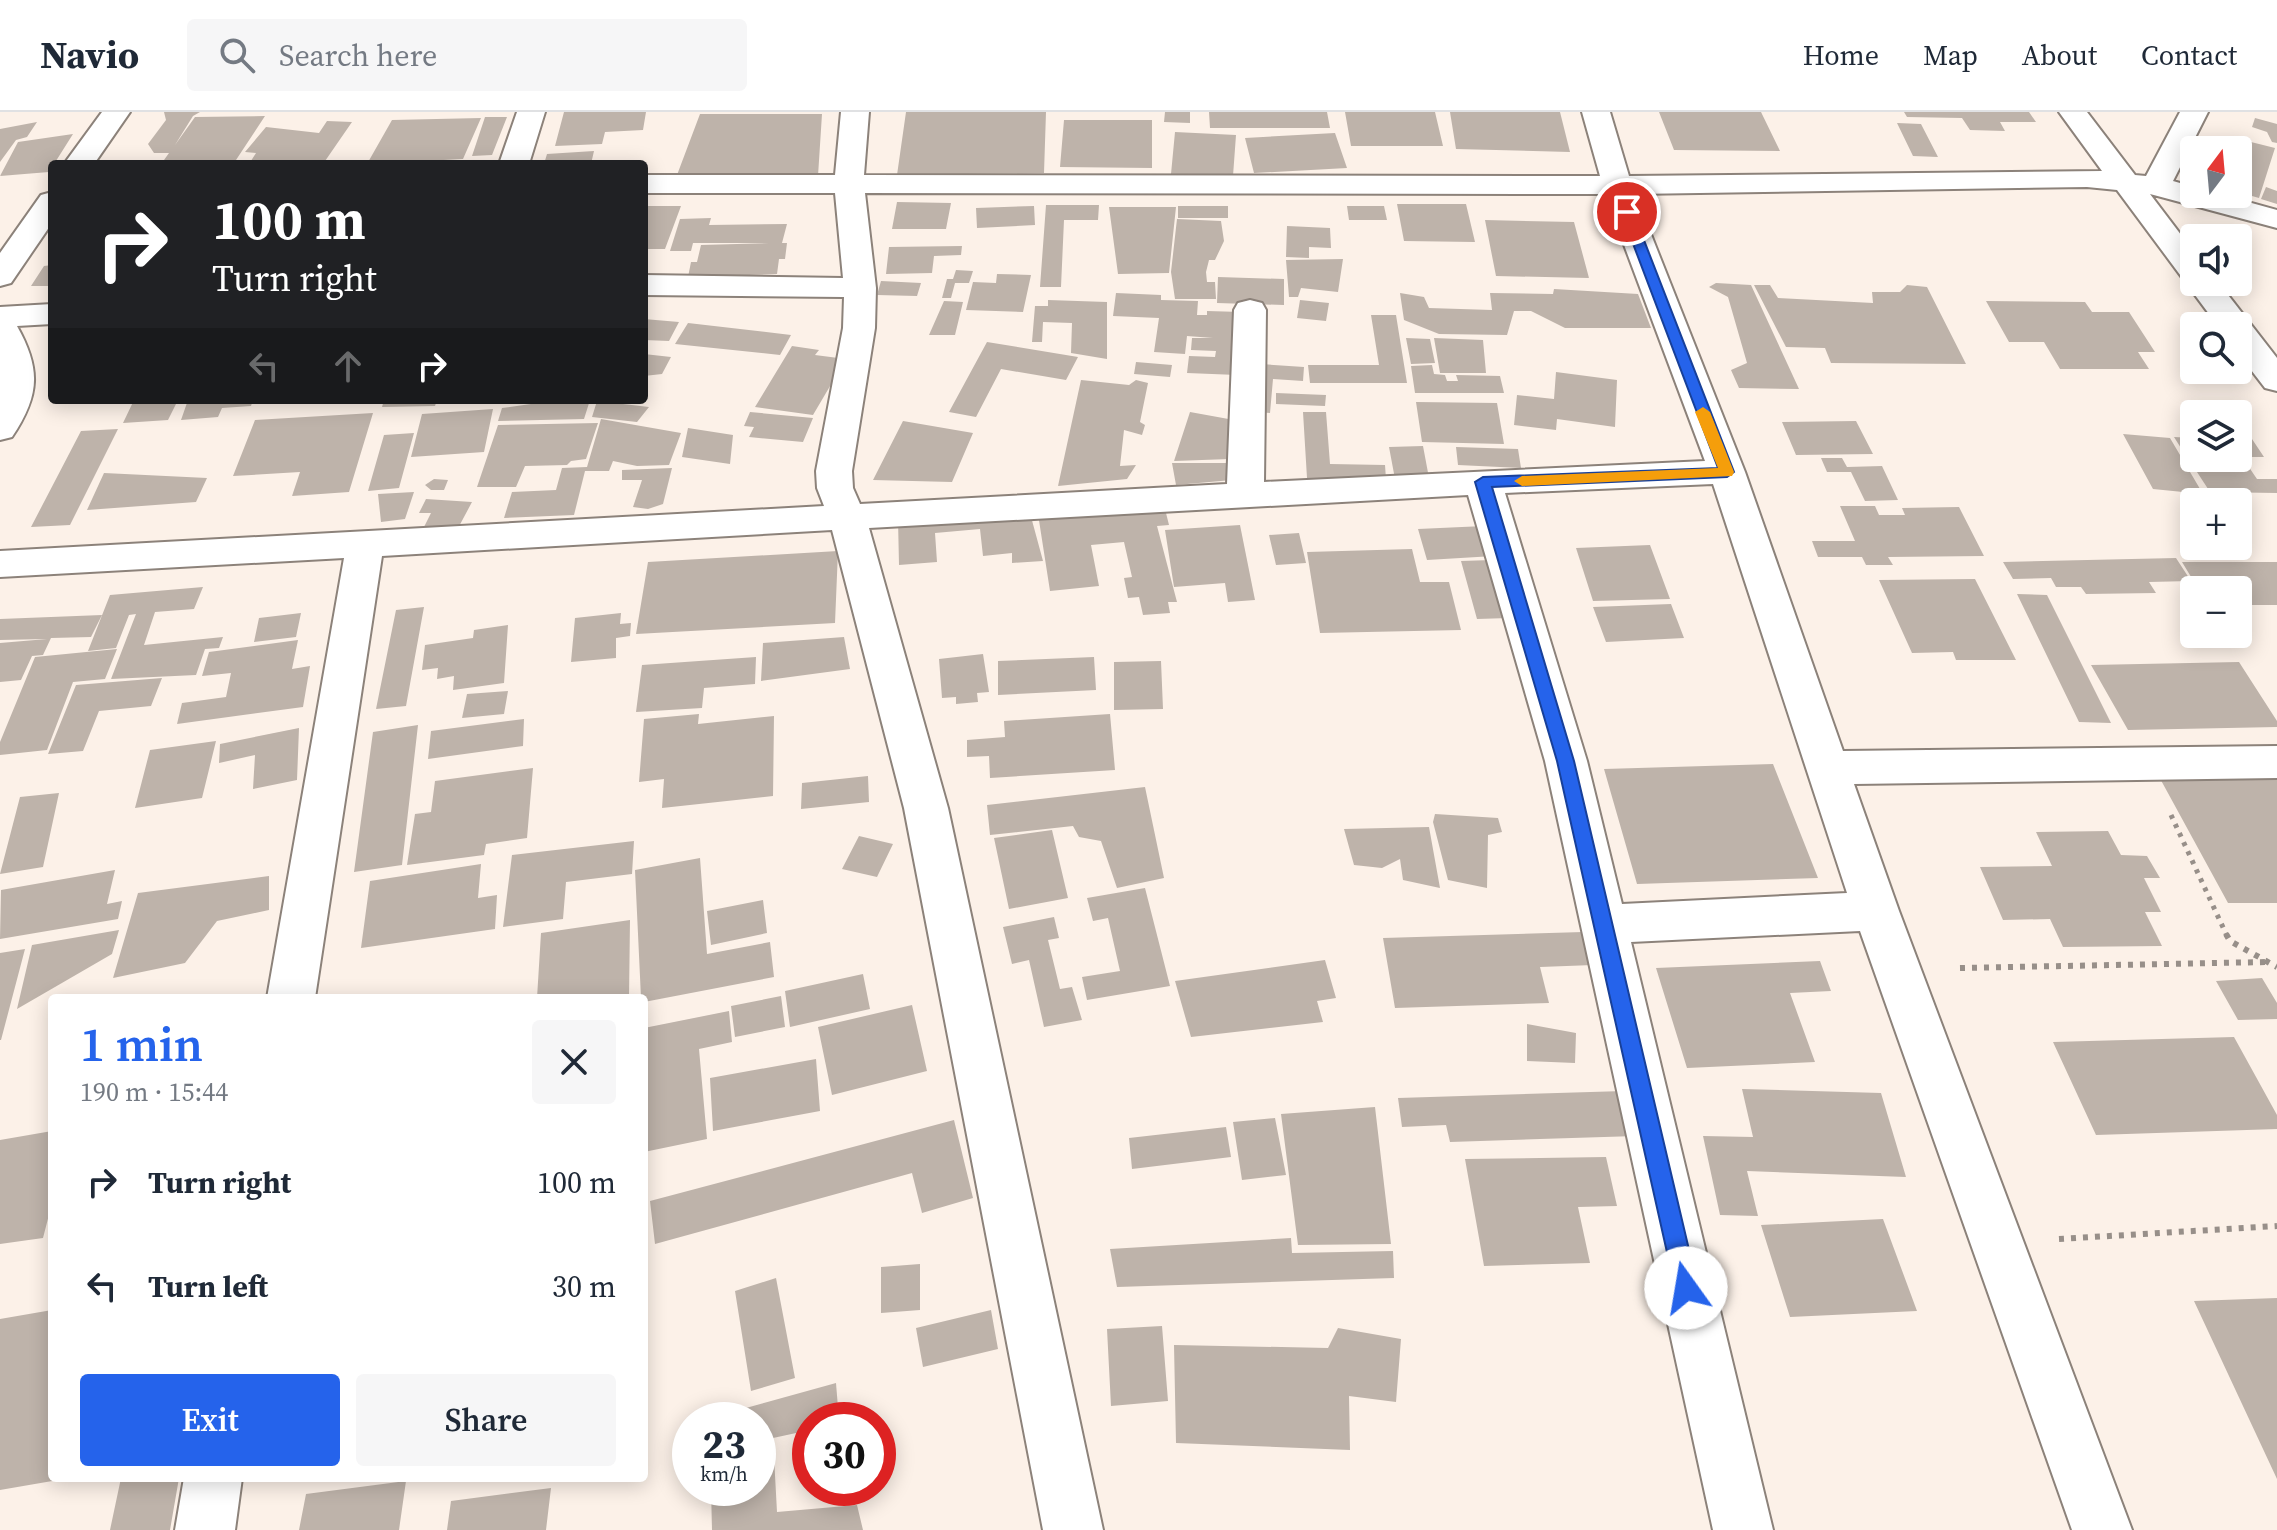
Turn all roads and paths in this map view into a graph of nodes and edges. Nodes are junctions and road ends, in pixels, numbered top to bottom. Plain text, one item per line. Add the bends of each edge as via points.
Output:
1 (116, 112) edge
2 (531, 112) edge
3 (855, 112) edge
4 (1596, 112) edge
5 (2073, 112) edge
6 (2194, 112) edge
7 (82, 160) edge
8 (515, 160) edge
9 (2123, 181) junction
10 (849, 183) junction
11 (648, 184) edge
12 (1617, 185) junction
13 (2156, 186) junction
14 (48, 207) edge
15 (2277, 219) edge
16 (2180, 255) edge
17 (0, 276) edge
18 (648, 285) edge
19 (860, 288) junction
20 (2212, 296) edge
21 (1250, 310) dead end
22 (2224, 312) edge
23 (48, 314) edge
24 (0, 317) edge
25 (0, 324) edge
26 (2252, 349) edge
27 (2277, 381) edge
28 (0, 429) edge
29 (1727, 472) junction
30 (1483, 482) junction
31 (1245, 495) junction
32 (847, 518) junction
33 (365, 544) junction
34 (0, 564) edge
35 (2277, 762) edge
36 (2146, 764) junction
37 (1826, 768) junction
38 (1876, 911) junction
39 (1602, 924) junction
40 (2268, 962) junction
41 (2277, 967) edge
42 (1899, 969) junction
43 (292, 994) edge
44 (2277, 1226) edge
45 (1998, 1243) junction
46 (212, 1482) edge
47 (205, 1530) edge
48 (1073, 1530) edge
49 (1743, 1530) edge
50 (2102, 1530) edge

1 - 7 street
2 - 8 street
3 - 10 street
4 - 12 street
5 - 9 street
6 - 13 street
9 - 12 street
9 - 13 street
9 - 16 street
10 - 11 street
10 - 12 street
10 - 19 street
12 - 29 street
13 - 15 street
14 - 17 street
18 - 19 street
19 - 32 street via 859,328 834,471
20 - 22 street
21 - 31 street
23 - 24 street
25 - 28 street via 20,367 16,398
26 - 27 street
29 - 30 street
29 - 37 street
30 - 31 street
30 - 39 street via 1566,761
31 - 32 street
32 - 33 street
32 - 48 street via 926,808
33 - 34 street
33 - 43 street
35 - 36 street
36 - 37 street
36 - 40 path via 2230,941
37 - 38 street
38 - 39 street
38 - 42 street
39 - 49 street
40 - 41 path
40 - 42 path
42 - 45 street
44 - 45 path
45 - 50 street
46 - 47 street

